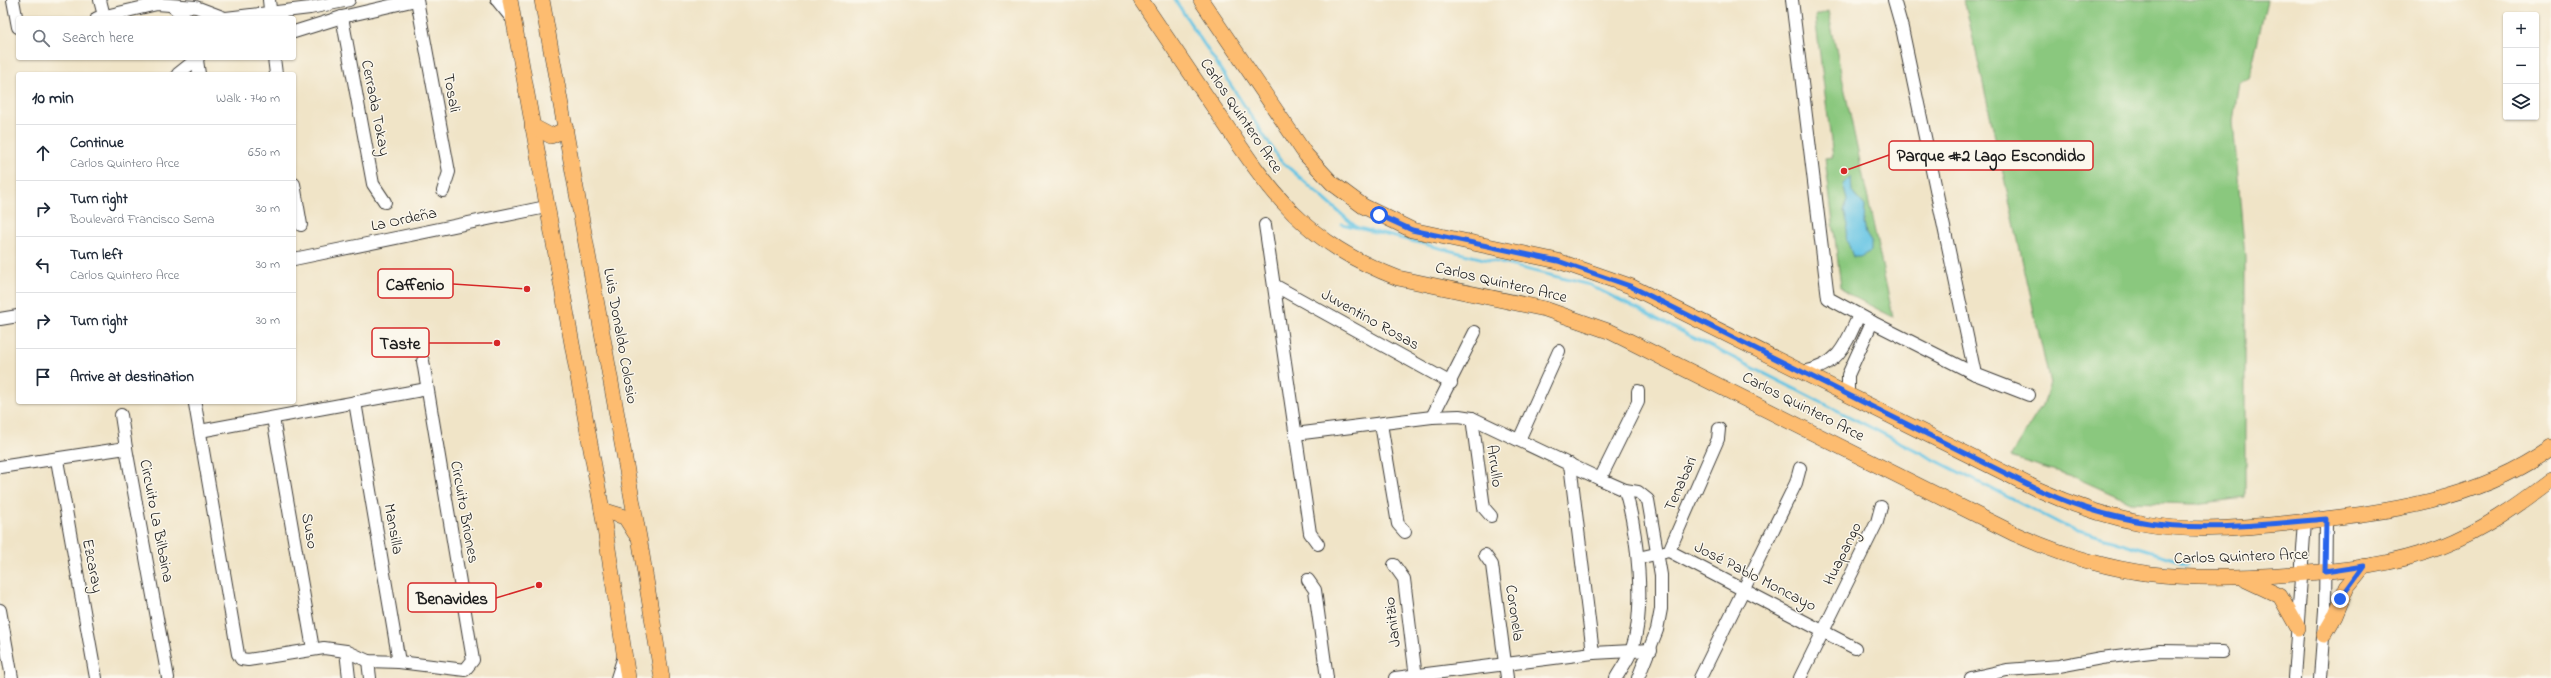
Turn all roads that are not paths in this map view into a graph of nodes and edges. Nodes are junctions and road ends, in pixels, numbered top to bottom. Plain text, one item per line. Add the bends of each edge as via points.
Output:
1 (13, 0) edge
2 (100, 0) edge
3 (269, 0) edge
4 (347, 0) edge
5 (416, 0) edge
6 (497, 0) edge
7 (510, 0) edge
8 (542, 0) edge
9 (1141, 0) edge
10 (1201, 0) edge
11 (1792, 0) edge
12 (1894, 0) edge
13 (172, 6) junction
14 (271, 15) edge
15 (16, 16) edge
16 (101, 16) edge
17 (105, 16) edge
18 (184, 16) edge
19 (220, 16) edge
20 (256, 16) edge
21 (342, 17) junction
22 (515, 23) junction
23 (296, 31) edge
24 (196, 60) edge
25 (197, 60) edge
26 (274, 60) edge
27 (181, 72) edge
28 (199, 72) edge
29 (276, 72) edge
30 (532, 126) junction
31 (566, 129) junction
32 (443, 191) dead end
33 (296, 198) edge
34 (385, 202) dead end
35 (546, 207) junction
36 (300, 225) dead end
37 (1265, 225) dead end
38 (296, 259) edge
39 (1274, 285) junction
40 (1859, 315) junction
41 (16, 316) edge
42 (0, 319) edge
43 (1872, 322) junction
44 (1475, 332) dead end
45 (1844, 347) junction
46 (1559, 351) dead end
47 (1857, 352) junction
48 (422, 361) dead end
49 (1803, 372) junction
50 (1975, 374) junction
51 (1450, 383) junction
52 (427, 389) junction
53 (1638, 391) dead end
54 (1848, 394) junction
55 (2029, 395) dead end
56 (355, 402) junction
57 (195, 404) dead end
58 (121, 415) dead end
59 (1432, 417) junction
60 (273, 418) junction
61 (1472, 418) junction
62 (1381, 424) junction
63 (1719, 429) dead end
64 (200, 431) junction
65 (1295, 434) junction
66 (1519, 440) junction
67 (126, 448) junction
68 (2551, 448) edge
69 (57, 460) junction
70 (1570, 464) junction
71 (0, 467) edge
72 (1800, 468) dead end
73 (1600, 479) junction
74 (2551, 480) edge
75 (1626, 490) junction
76 (1881, 507) dead end
77 (602, 510) junction
78 (1491, 516) dead end
79 (2326, 519) junction
80 (2305, 521) junction
81 (1404, 532) dead end
82 (640, 543) junction
83 (1318, 544) dead end
84 (1669, 551) junction
85 (1657, 553) junction
86 (1485, 555) dead end
87 (1638, 558) junction
88 (1394, 564) dead end
89 (2364, 566) junction
90 (2325, 572) junction
91 (2303, 573) junction
92 (2242, 578) junction
93 (1308, 580) dead end
94 (1744, 589) junction
95 (0, 610) edge
96 (2298, 628) junction
97 (1824, 631) junction
98 (2324, 635) junction
99 (1855, 648) dead end
100 (313, 649) junction
101 (1651, 650) junction
102 (1632, 651) junction
103 (346, 652) junction
104 (2223, 652) dead end
105 (1593, 653) junction
106 (624, 655) junction
107 (368, 662) junction
108 (399, 662) junction
109 (1505, 664) junction
110 (1416, 677) edge
111 (12, 678) edge
112 (96, 678) edge
113 (168, 678) edge
114 (349, 678) edge
115 (370, 678) edge
116 (617, 678) edge
117 (628, 678) edge
118 (662, 678) edge
119 (1327, 678) edge
120 (1395, 678) edge
121 (1508, 678) edge
122 (1616, 678) edge
123 (1638, 678) edge
124 (1700, 678) edge
125 (1800, 678) edge
126 (1971, 678) edge
127 (2294, 678) edge
128 (2320, 678) edge

1 - 15 street
2 - 16 street
3 - 14 street
4 - 14 street
5 - 21 street
5 - 32 street, Tosali via 449,172
6 - 22 street
7 - 22 main road
8 - 31 main road, Luis Donaldo Colosio
9 - 92 main road, Carlos Quintero Arce via 1268,187 1299,220 1356,260 1398,278 1545,310 1611,332 2015,534 2076,559 2139,574 2178,578
10 - 49 main road, Carlos Quintero Arce via 1306,155 1332,183 1363,206 1412,230 1558,261 1601,275 1664,302
11 - 40 street via 1828,295 1831,300
12 - 50 street
13 - 17 street via 149,5
13 - 18 street
13 - 19 street via 196,8
14 - 20 street
21 - 23 street
21 - 34 street, Cerrada Tokay via 373,184
22 - 30 main road
24 - 27 street
25 - 28 street
26 - 29 street
30 - 31 main road via 551,136
30 - 35 main road
31 - 82 main road, Luis Donaldo Colosio
33 - 36 street
35 - 38 street, La Ordeña
35 - 77 main road
37 - 39 street
39 - 51 street, Juventino Rosas
39 - 65 street
40 - 43 street
40 - 45 street
41 - 42 street
43 - 47 street
43 - 50 street
44 - 51 street
45 - 47 street
45 - 49 street via 1828,365
46 - 66 street
47 - 54 street via 1848,375
48 - 52 street, Circuito Briones
49 - 54 main road, Carlos Quintero Arce
50 - 55 street
51 - 59 street
52 - 56 street
52 - 108 street, Circuito Briones via 473,660 465,670 458,671
53 - 73 street via 1638,402
54 - 80 main road, Carlos Quintero Arce via 2037,489 2091,511 2119,519 2175,528 2262,526
56 - 60 street
56 - 108 street, Mansilla
57 - 64 street
58 - 67 street
59 - 61 street
59 - 62 street
60 - 64 street
60 - 100 street, Suso
61 - 66 street
61 - 78 street, Arrullo via 1484,508
62 - 65 street
62 - 81 street via 1398,524
63 - 84 street, Tenabari via 1718,439
64 - 100 street, Circuito Briones via 239,656 248,660
65 - 83 street via 1310,533
66 - 70 street
67 - 69 street, Circuito La Bilbaina
67 - 113 street, Circuito La Bilbaina
68 - 79 main road, Carlos Quintero Arce via 2498,478 2453,496 2404,509
69 - 71 street, Circuito La Bilbaina
69 - 112 street, Ezcaray
70 - 73 street
70 - 105 street
72 - 94 street via 1796,482
73 - 75 street
74 - 89 main road, Carlos Quintero Arce via 2513,510 2466,536 2416,555
75 - 85 street via 1638,492 1648,500
75 - 87 street
76 - 97 street, Huapango via 1877,522
77 - 82 main road via 625,517
77 - 106 main road
79 - 80 main road, Carlos Quintero Arce
79 - 90 street
80 - 91 street
82 - 118 main road, Luis Donaldo Colosio
84 - 85 street, José Pablo Moncayo
84 - 94 street, José Pablo Moncayo
85 - 87 street, José Pablo Moncayo
85 - 101 street via 1661,575 1661,609
86 - 109 street, Coronela via 1492,565
87 - 102 street via 1639,594
88 - 110 street, Janitzio via 1404,579
89 - 90 main road, Carlos Quintero Arce
89 - 98 main road via 2347,587
90 - 91 main road, Carlos Quintero Arce
90 - 98 street
91 - 92 main road, Carlos Quintero Arce
91 - 96 street
92 - 96 main road via 2280,596
93 - 119 street via 1315,590
94 - 97 street, José Pablo Moncayo
94 - 124 street
95 - 111 street
96 - 127 street
97 - 99 street, José Pablo Moncayo
97 - 125 street, Huapango
98 - 128 street
100 - 103 street, Circuito Briones
101 - 102 street
101 - 123 street
102 - 105 street
102 - 122 street
103 - 107 street, Circuito Briones
103 - 114 street
104 - 126 street via 2160,651 2059,666 2007,670
105 - 109 street
106 - 116 street
106 - 117 main road
107 - 108 street, Circuito Briones
107 - 115 street
109 - 110 street
109 - 121 street, Coronela
110 - 120 street

